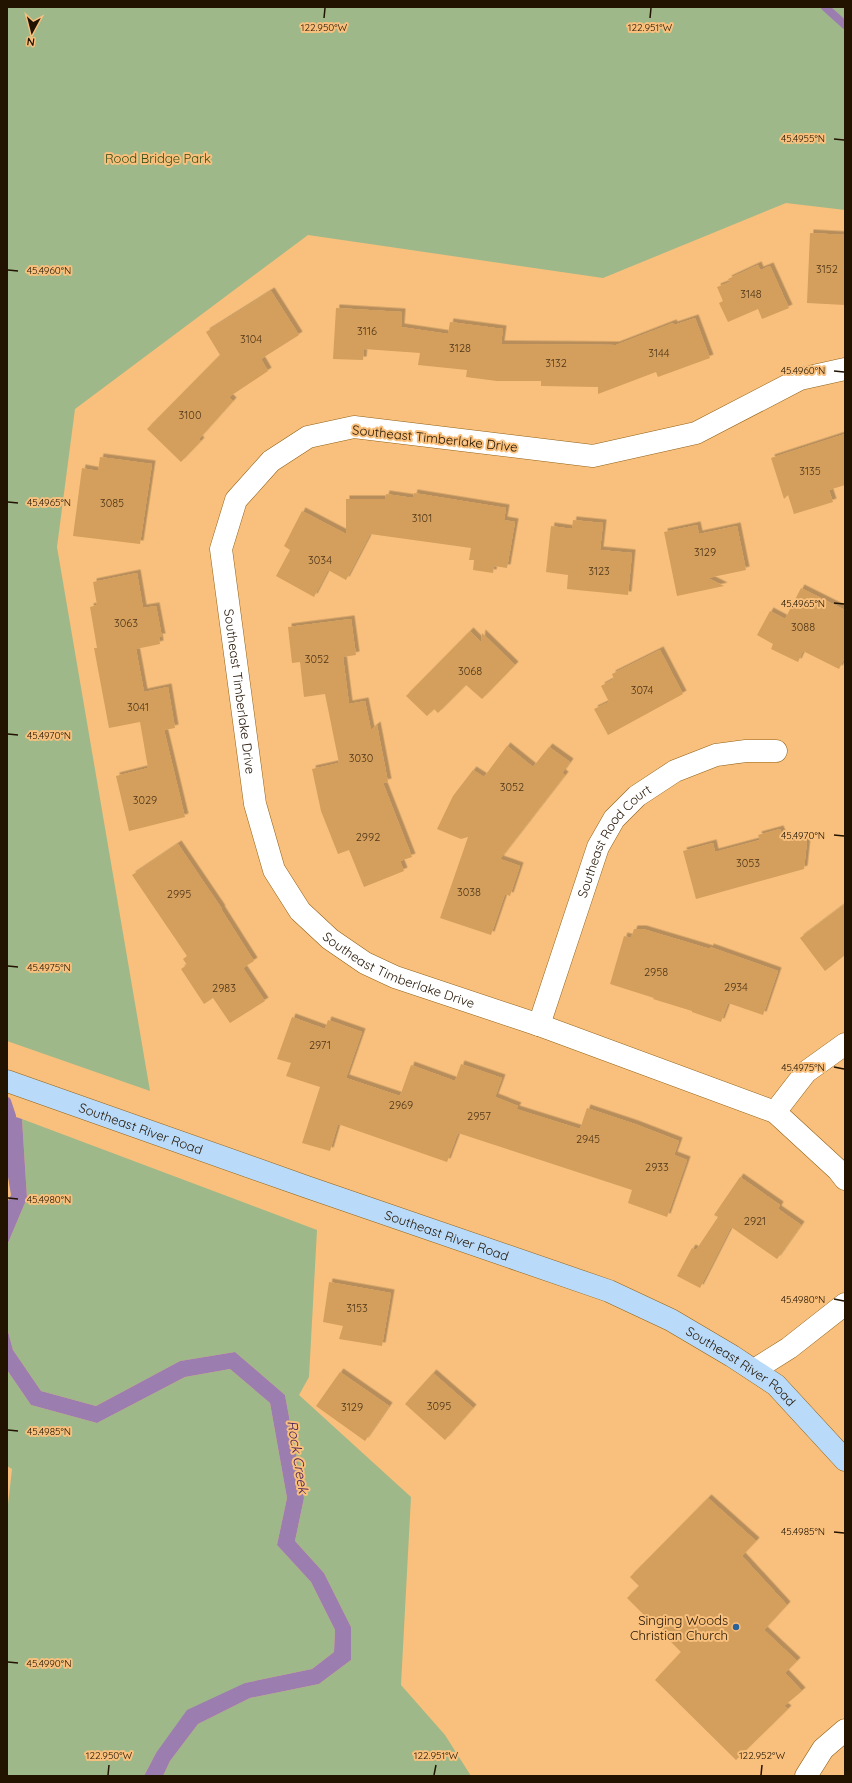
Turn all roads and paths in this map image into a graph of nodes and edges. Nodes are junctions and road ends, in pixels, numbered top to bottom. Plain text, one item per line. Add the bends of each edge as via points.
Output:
1 (845, 368) edge
2 (776, 750) dead end
3 (539, 1025) junction
4 (845, 1044) edge
5 (7, 1081) edge
6 (775, 1112) junction
7 (845, 1179) edge
8 (845, 1304) edge
9 (754, 1370) junction
10 (845, 1460) edge
11 (845, 1730) edge
12 (806, 1776) edge

1 - 3 street, Southeast Timberlake Drive via 800,379 696,432 593,456 354,427 308,437 271,461 236,500 221,549 256,804 274,870 300,911 330,940 365,963 395,977
2 - 3 street, Southeast Rood Court via 716,755 675,771 636,796 614,819 598,847
3 - 6 street, Southeast Timberlake Drive
4 - 6 street via 806,1072
5 - 9 main road, Southeast River Road via 609,1291 671,1320
6 - 7 street, Southeast Timberlake Drive
8 - 9 street via 789,1348
9 - 10 main road, Southeast River Road via 776,1385
11 - 12 street via 823,1749

